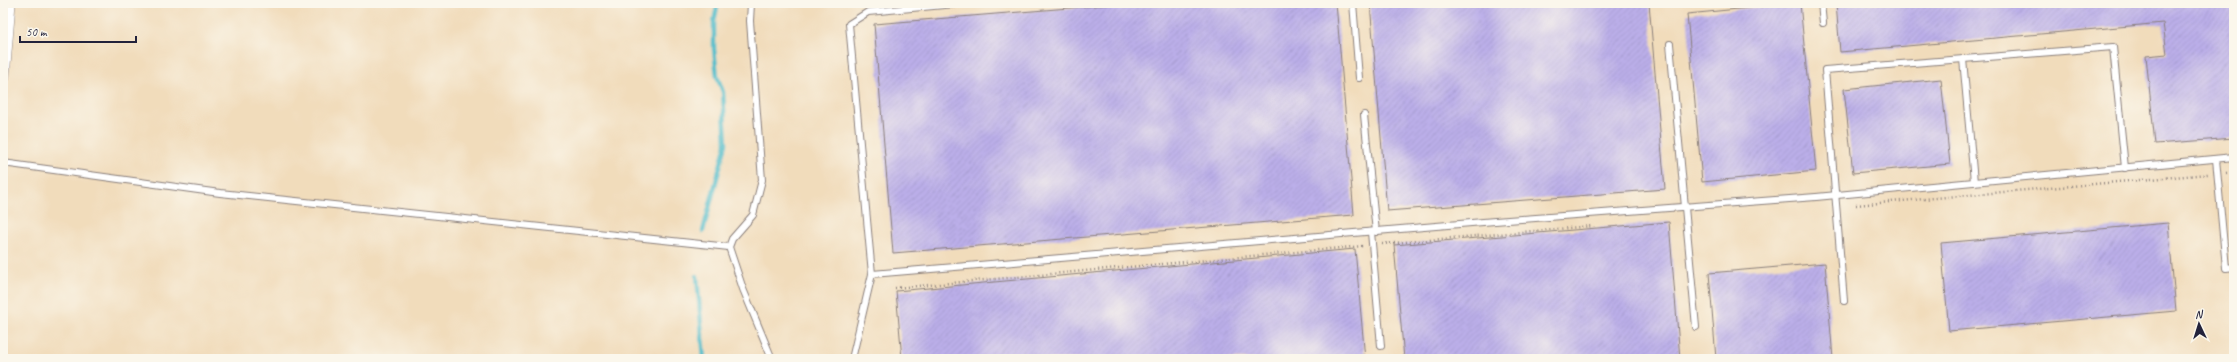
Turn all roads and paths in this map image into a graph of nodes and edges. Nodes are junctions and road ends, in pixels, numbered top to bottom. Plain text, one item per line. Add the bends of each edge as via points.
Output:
1 (9, 3) edge
2 (751, 3) edge
3 (966, 3) edge
4 (1353, 3) edge
5 (1821, 3) edge
6 (1822, 23) dead end
7 (1670, 44) dead end
8 (1963, 59) junction
9 (3, 77) edge
10 (1359, 78) dead end
11 (1364, 115) dead end
12 (2234, 157) edge
13 (2216, 159) junction
14 (3, 163) edge
15 (2125, 168) junction
16 (2234, 172) edge
17 (2217, 173) junction
18 (1974, 182) junction
19 (1835, 196) junction
20 (1836, 207) junction
21 (1685, 208) junction
22 (1593, 226) dead end
23 (1374, 232) junction
24 (1372, 245) junction
25 (729, 247) junction
26 (2234, 267) edge
27 (872, 274) junction
28 (895, 288) dead end
29 (1844, 301) dead end
30 (1696, 326) dead end
31 (1381, 346) dead end
32 (772, 359) edge
33 (852, 359) edge

1 - 9 street
2 - 25 lane via 750,21 762,180 753,215 732,239
3 - 27 lane via 868,12 849,24
4 - 10 lane
5 - 6 lane
7 - 21 lane
8 - 15 lane via 2113,47
8 - 18 lane
8 - 19 lane via 1825,70
11 - 23 lane
12 - 13 lane
13 - 15 lane
13 - 17 lane
14 - 25 lane via 220,193
15 - 18 lane
16 - 17 path
17 - 20 path
17 - 26 lane via 2226,268
18 - 19 lane
19 - 20 lane
19 - 21 lane
20 - 29 lane
21 - 23 lane
21 - 30 lane
22 - 24 path
23 - 24 lane
23 - 27 lane
24 - 28 path
24 - 31 lane
25 - 32 lane
27 - 33 lane

